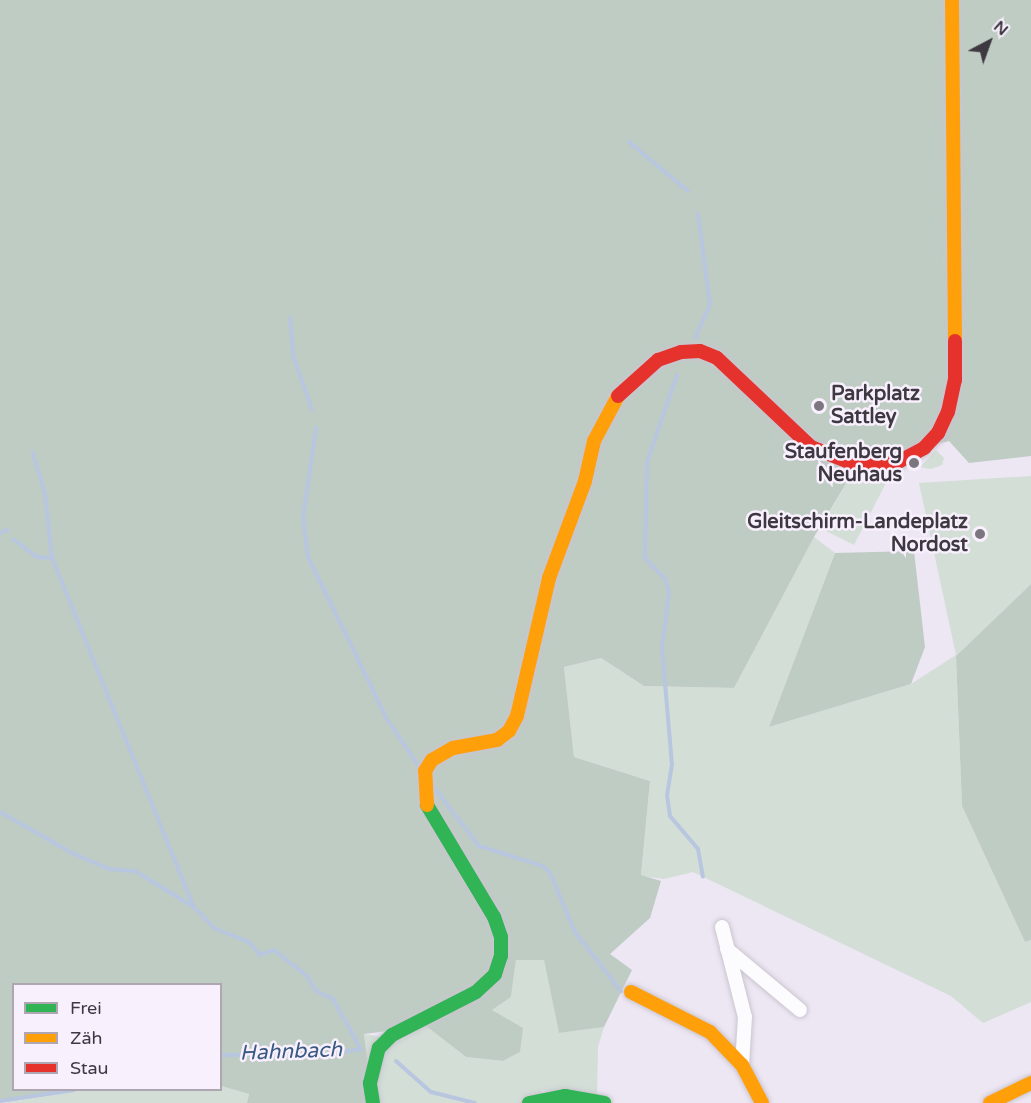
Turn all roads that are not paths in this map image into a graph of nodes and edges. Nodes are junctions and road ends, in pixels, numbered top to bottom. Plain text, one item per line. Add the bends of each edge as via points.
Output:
1 (952, 0) edge
2 (722, 927) dead end
3 (727, 949) junction
4 (631, 992) dead end
5 (800, 1010) dead end
6 (742, 1065) junction
7 (1031, 1083) edge
8 (373, 1103) edge
9 (529, 1103) edge
10 (604, 1103) edge
11 (762, 1103) edge
12 (990, 1103) edge

1 - 8 street via 955,380 948,412 938,433 924,448 898,462 857,465 834,458 811,447 717,358 700,351 681,351 658,360 618,395 594,441 585,481 549,578 517,716 509,731 497,740 453,748 432,760 425,771 426,803 494,917 501,937 501,956 495,974 453,1007 392,1035 379,1048 370,1083
2 - 3 street
3 - 5 street
3 - 6 street via 745,1017
4 - 6 street via 710,1032
6 - 11 street
7 - 12 street
9 - 10 street via 564,1096

